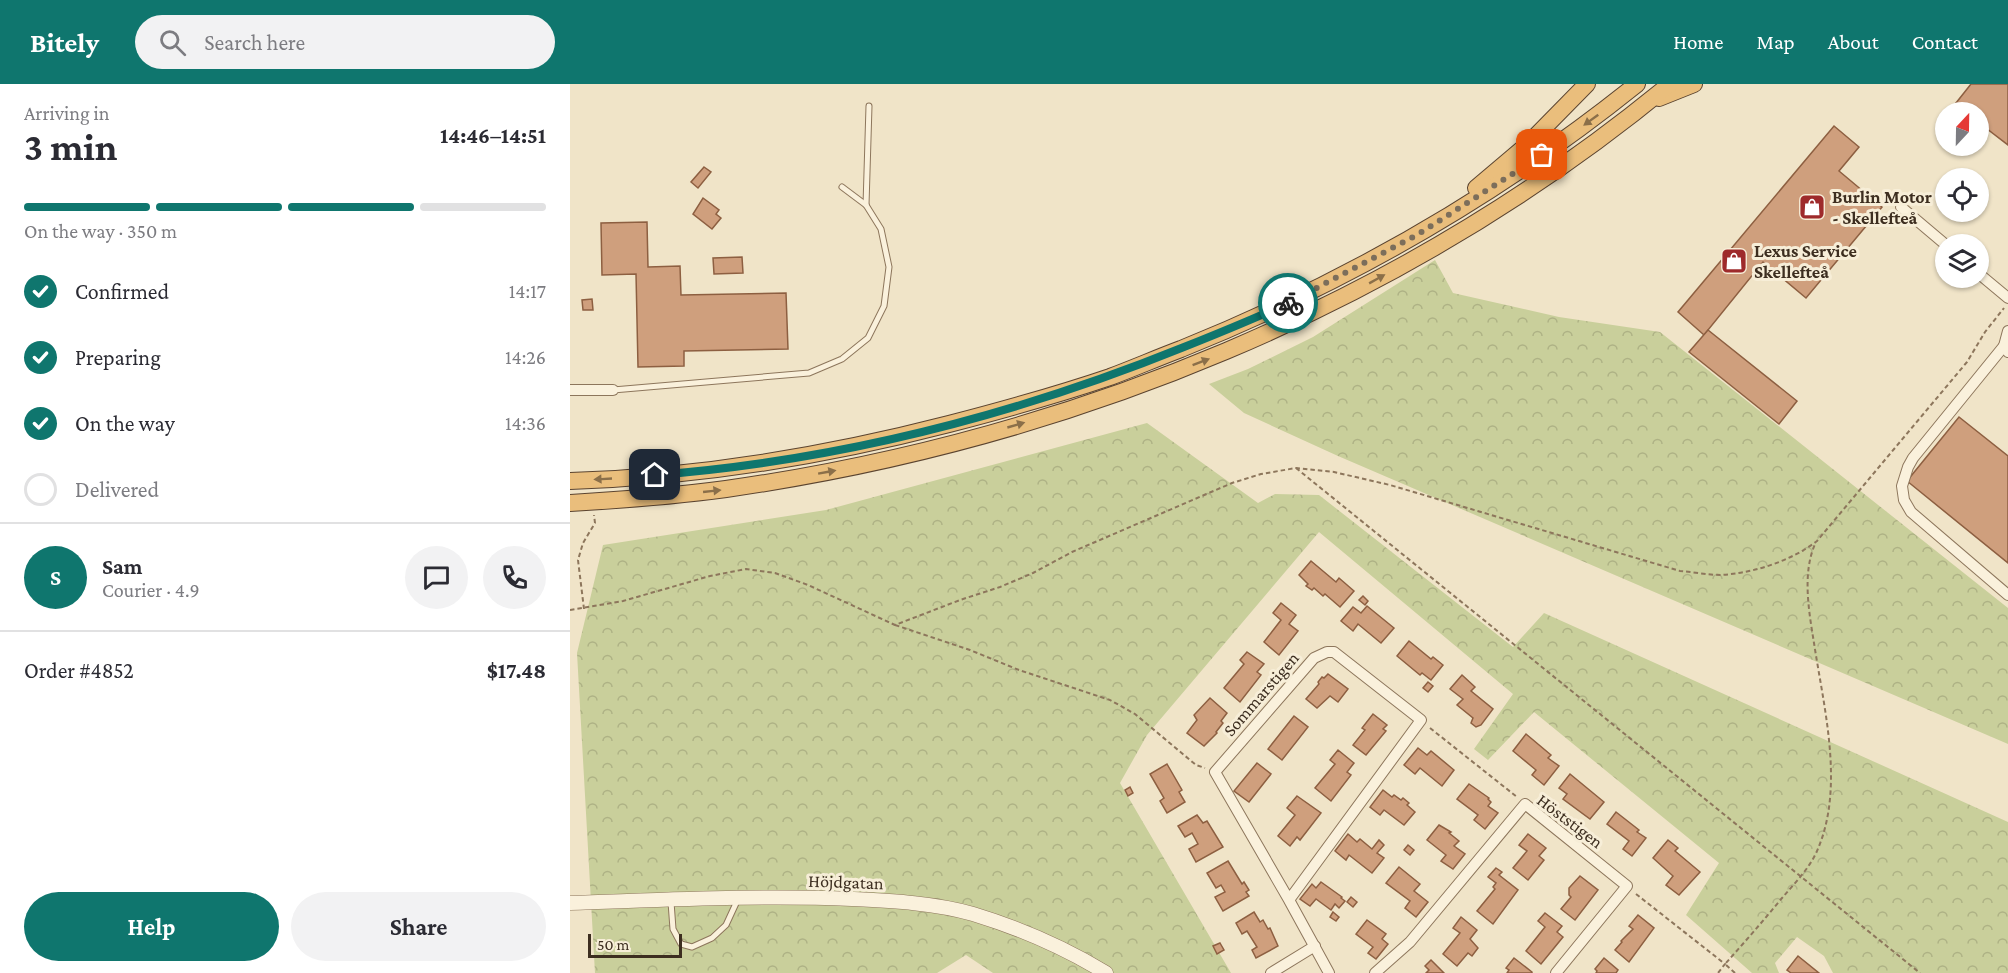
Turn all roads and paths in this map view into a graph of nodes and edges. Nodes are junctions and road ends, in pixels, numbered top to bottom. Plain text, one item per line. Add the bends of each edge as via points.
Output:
1 (1587, 84) edge
2 (1636, 84) edge
3 (1670, 84) edge
4 (1694, 84) edge
5 (1647, 103) junction
6 (869, 106) dead end
7 (842, 187) dead end
8 (866, 205) junction
9 (1902, 207) dead end
10 (1417, 235) junction
11 (1935, 236) edge
12 (1989, 282) edge
13 (2008, 298) edge
14 (2008, 304) edge
15 (2008, 331) edge
16 (2006, 349) edge
17 (570, 390) edge
18 (613, 390) joint
19 (1296, 468) junction
20 (570, 481) edge
21 (570, 503) edge
22 (594, 515) dead end
23 (1817, 542) junction
24 (2008, 595) edge
25 (584, 609) junction
26 (570, 610) edge
27 (896, 625) junction
28 (1421, 720) junction
29 (1215, 772) junction
30 (1525, 804) junction
31 (1801, 876) junction
32 (1627, 886) junction
33 (738, 898) junction
34 (671, 900) junction
35 (1289, 900) junction
36 (570, 903) edge
37 (1315, 946) junction
38 (1725, 964) junction
39 (1106, 973) edge
40 (1271, 973) edge
41 (1329, 973) edge
42 (1375, 973) edge
43 (1556, 973) edge
44 (1718, 973) edge
45 (1735, 973) edge
46 (1920, 973) edge

1 - 10 highway via 1511,159
2 -> 10 highway via 1542,155
3 - 5 highway
4 - 5 highway
21 -> 5 highway via 726,489 844,469 925,451 1118,394 1213,358 1365,286 1489,214
6 - 8 lane
7 - 8 lane
8 - 18 lane via 881,229 889,267 884,306 868,338 842,359 809,373
9 - 11 street
10 -> 20 highway via 1326,285 1208,338 1112,376 1004,410 790,459
12 - 13 street
14 - 23 path via 1966,362
15 - 16 street
16 - 24 street via 1917,451 1904,477 1902,493 1911,512
17 - 18 street
19 - 23 path via 1335,472 1390,485 1680,571 1720,575 1748,571 1800,554
19 - 27 path via 1232,483 1000,587
19 - 31 path
22 - 25 path via 595,523 578,560
23 - 31 path via 1808,571 1809,612 1826,725 1831,794 1827,822 1816,852
25 - 26 path
25 - 27 path via 746,568 808,585
27 - 29 path via 1110,700 1135,714 1196,765
28 - 29 street, Sommarstigen via 1334,652 1327,652 1314,658
28 - 30 path
28 - 35 street
29 - 35 street
30 - 32 street, Höststigen
30 - 42 street, Höststigen via 1410,942
31 - 38 path
31 - 46 path
32 - 38 path
32 - 43 street
33 - 34 street, Höjdgatan
33 - 34 lane via 726,925 692,947 681,944 673,929
33 - 39 street, Höjdgatan via 883,901 972,914 1020,930
34 - 36 street, Höjdgatan
35 - 37 street
37 - 40 street
37 - 41 street
38 - 44 path
38 - 45 path

